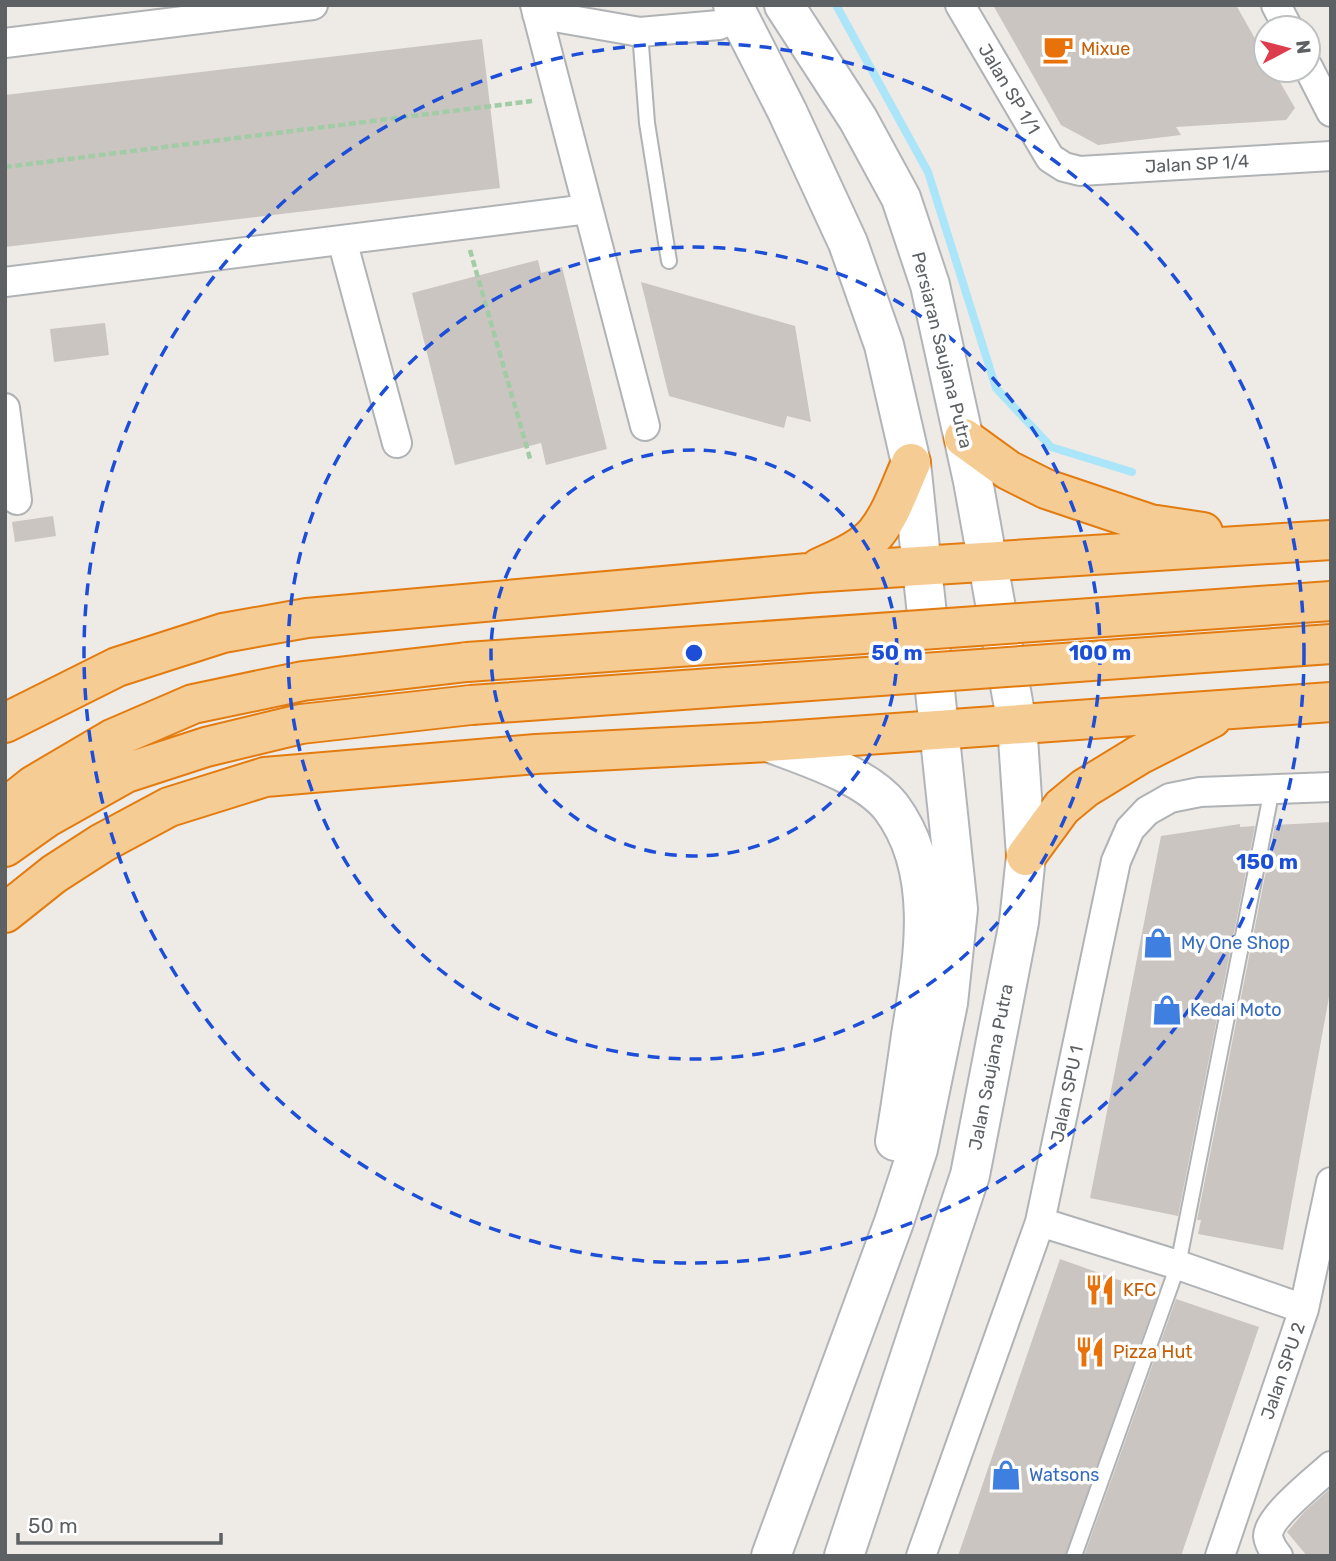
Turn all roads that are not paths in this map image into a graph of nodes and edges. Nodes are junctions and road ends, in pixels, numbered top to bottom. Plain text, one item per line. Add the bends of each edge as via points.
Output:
1 (784, 5) edge
2 (960, 5) edge
3 (298, 6) edge
4 (536, 10) edge
5 (736, 10) edge
6 (640, 33) junction
7 (5, 43) edge
8 (1317, 84) edge
9 (1331, 112) edge
10 (1331, 156) edge
11 (1065, 167) joint
12 (588, 209) junction
13 (342, 240) junction
14 (669, 261) dead end
15 (5, 282) edge
16 (5, 408) edge
17 (645, 426) dead end
18 (964, 438) junction
19 (397, 443) dead end
20 (911, 463) junction
21 (17, 500) dead end
22 (1331, 540) edge
23 (1268, 543) junction
24 (988, 561) junction
25 (922, 565) junction
26 (808, 573) junction
27 (1331, 601) edge
28 (1331, 644) edge
29 (1331, 702) edge
30 (1229, 709) junction
31 (5, 723) edge
32 (1017, 724) junction
33 (938, 729) junction
34 (768, 743) junction
35 (1331, 787) edge
36 (1272, 789) junction
37 (5, 808) edge
38 (5, 847) edge
39 (1026, 856) junction
40 (5, 913) edge
41 (1331, 1182) edge
42 (894, 1222) junction
43 (1040, 1222) junction
44 (1178, 1265) junction
45 (1304, 1309) junction
46 (1331, 1466) edge
47 (1273, 1545) edge
48 (771, 1556) edge
49 (845, 1556) edge
50 (921, 1556) edge
51 (1074, 1556) edge
52 (1220, 1556) edge

1 - 18 main road, Persiaran Saujana Putra via 858,119 901,198 930,285
2 - 11 street, Jalan SP 1/1 via 1050,158
3 - 7 street
4 - 6 street
4 - 12 street
5 - 6 street via 719,25
5 - 20 main road via 848,243 884,345
6 - 14 lane via 647,123
8 - 9 street
10 - 11 street, Jalan SP 1/4 via 1080,171
12 - 13 street
12 - 17 street
13 - 15 street
13 - 19 street
16 - 21 street
18 - 23 highway via 1008,470 1046,489 1150,524
18 - 24 main road, Persiaran Saujana Putra
20 - 25 main road
20 - 26 highway via 876,534
22 - 23 highway
23 - 24 highway
24 - 25 highway
24 - 32 main road, Jalan Saujana Putra
25 - 26 highway
25 - 33 main road
26 - 31 highway via 307,618 223,633 117,667
27 - 37 highway, bridge via 467,662 303,681 193,704 112,739 34,785
28 - 38 highway, bridge via 471,705 300,724 126,773
29 - 30 highway
30 - 32 highway
30 - 39 highway via 1085,788 1062,807
32 - 33 highway
32 - 39 main road, Jalan Saujana Putra
33 - 34 highway
33 - 42 main road via 958,909 947,1003 921,1136
34 - 40 highway via 537,754 265,777 169,807 54,874
34 - 42 main road via 839,771 890,805 910,839 919,873 925,937 887,1177
35 - 36 street, Jalan SPU 1
36 - 43 street, Jalan SPU 1 via 1170,798 1147,811 1130,829 1116,861
36 - 44 lane
39 - 49 main road, Jalan Saujana Putra via 1019,922 970,1175
41 - 45 street, Jalan SPU 2
42 - 48 main road
43 - 44 street
43 - 50 street, Jalan SPU 1
44 - 45 street
44 - 51 lane
45 - 52 street, Jalan SPU 2
46 - 47 street via 1273,1521

